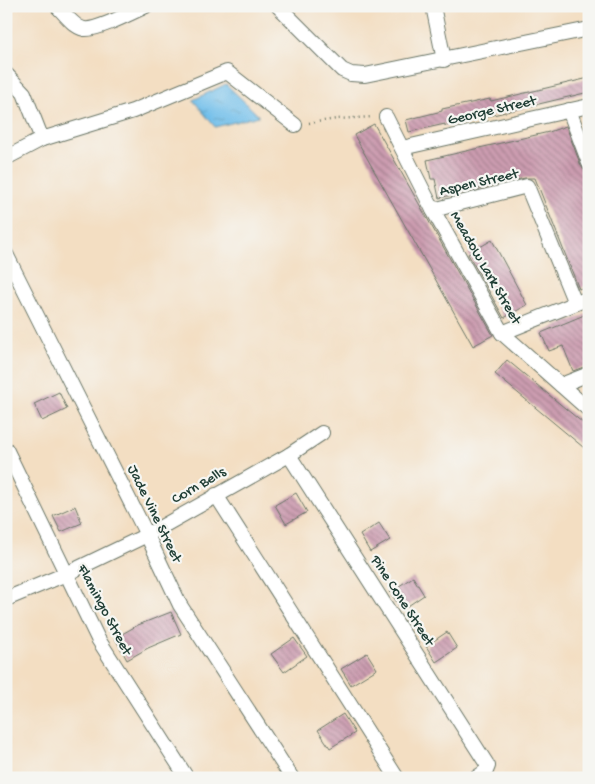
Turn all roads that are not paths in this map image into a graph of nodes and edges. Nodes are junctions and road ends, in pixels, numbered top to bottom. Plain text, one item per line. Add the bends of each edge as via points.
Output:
1 (57, 6) edge
2 (146, 6) edge
3 (278, 6) edge
4 (433, 6) edge
5 (589, 29) edge
6 (444, 60) junction
7 (6, 74) edge
8 (589, 106) edge
9 (569, 110) junction
10 (386, 117) road end
11 (295, 125) road end
12 (42, 139) junction
13 (402, 148) junction
14 (6, 158) edge
15 (589, 163) edge
16 (433, 210) junction
17 (6, 254) edge
18 (589, 298) edge
19 (575, 303) junction
20 (502, 333) junction
21 (589, 374) edge
22 (561, 385) junction
23 (589, 410) edge
24 (322, 433) dead end
25 (6, 449) edge
26 (289, 455) junction
27 (216, 495) junction
28 (148, 535) junction
29 (66, 574) junction
30 (6, 598) edge
31 (187, 778) edge
32 (292, 778) edge
33 (397, 778) edge
34 (476, 778) edge

1 - 2 street via 83,29 94,28
3 - 6 street via 342,70 351,74
4 - 6 street
5 - 6 street
7 - 12 street via 24,93
8 - 9 street, George Street
9 - 13 street, George Street
9 - 15 street
10 - 13 street, Meadow Lark Street
11 - 12 street via 227,72 133,111
12 - 14 street
13 - 16 street, Meadow Lark Street
16 - 19 street, Aspen Street via 527,186
16 - 20 street, Meadow Lark Street
17 - 28 street, Jade Vine Street
18 - 19 street
19 - 20 street
20 - 22 street, Meadow Lark Street
21 - 22 street
22 - 23 street, Meadow Lark Street
24 - 26 street, Corn Bells
25 - 29 street, Flamingo Street
26 - 27 street, Corn Bells
26 - 34 street, Pine Cone Street via 488,766
27 - 28 street, Corn Bells
27 - 33 street
28 - 29 street, Corn Bells
28 - 32 street, Jade Vine Street via 180,606
29 - 30 street, Corn Bells
29 - 31 street, Flamingo Street via 98,639

